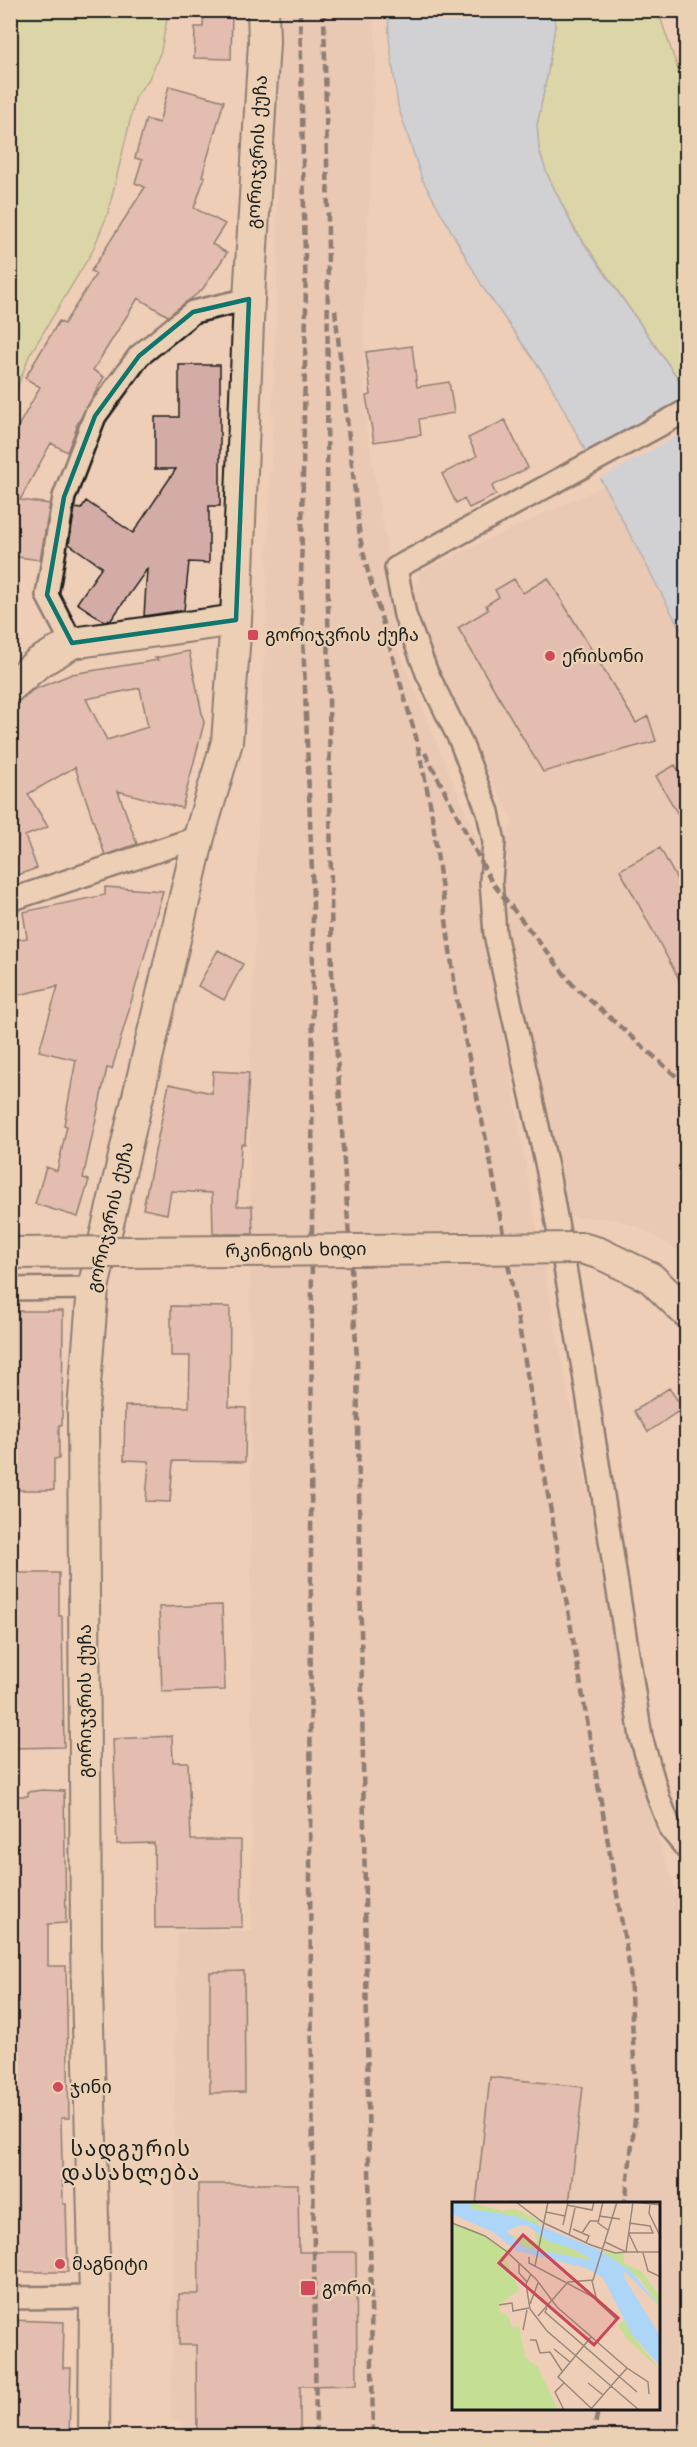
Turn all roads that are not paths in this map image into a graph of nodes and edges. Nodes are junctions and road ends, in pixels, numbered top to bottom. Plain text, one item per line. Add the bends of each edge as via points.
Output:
1 (263, 10) edge
2 (249, 299) junction
3 (687, 411) edge
4 (236, 620) junction
5 (72, 643) junction
6 (10, 687) edge
7 (199, 837) junction
8 (10, 900) edge
9 (10, 1253) edge
10 (93, 1288) junction
11 (10, 1289) edge
12 (687, 1312) edge
13 (687, 1848) edge
14 (95, 2297) junction
15 (10, 2298) edge
16 (94, 2436) edge

1 - 2 main road, გორიჯვრის ქუჩა
2 - 4 main road, გორიჯვრის ქუჩა
2 - 5 street via 193,312 139,356 95,416 64,497 46,595
3 - 13 street via 396,568 405,615 488,812 494,842 490,881 495,934 547,1167 641,1737 671,1830
4 - 5 main road
4 - 7 main road, გორიჯვრის ქუჩა via 227,742
5 - 6 main road via 38,663
7 - 8 street
7 - 10 main road, გორიჯვრის ქუჩა
9 - 12 main road, რკინიგის ხიდი, bridge via 581,1248 651,1278
10 - 11 street
10 - 14 main road, გორიჯვრის ქუჩა via 86,1356 84,1445 86,1947
14 - 15 street
14 - 16 main road, გორიჯვრის ქუჩა

